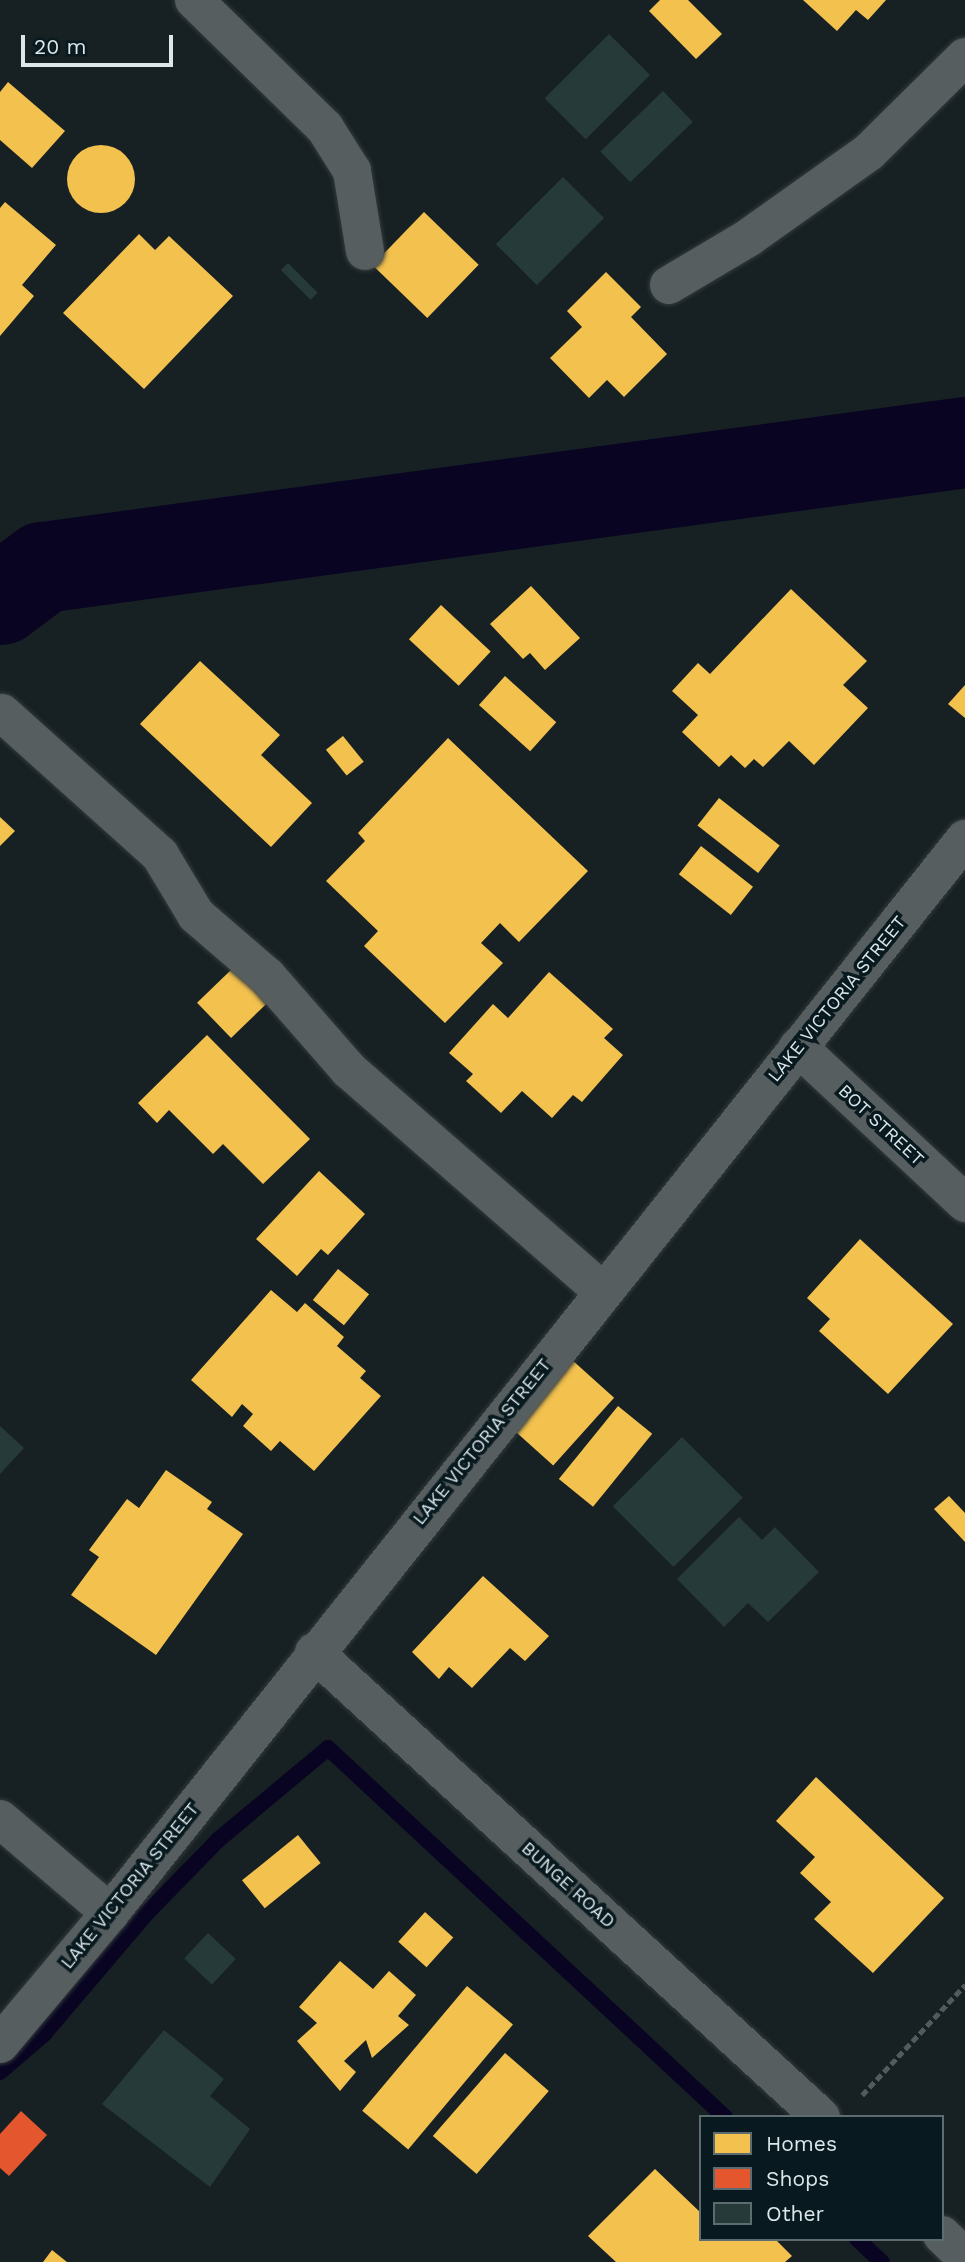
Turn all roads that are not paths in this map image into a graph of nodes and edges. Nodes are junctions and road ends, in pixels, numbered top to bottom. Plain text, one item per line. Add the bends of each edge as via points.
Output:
1 (194, 0) edge
2 (965, 57) edge
3 (365, 251) dead end
4 (669, 285) dead end
5 (2, 713) dead end
6 (965, 839) edge
7 (798, 1047) junction
8 (965, 1203) edge
9 (602, 1291) junction
10 (314, 1653) junction
11 (0, 1819) edge
12 (110, 1913) junction
13 (0, 2044) edge
14 (837, 2112) edge
15 (944, 2237) edge
16 (965, 2257) edge

1 - 3 street via 325,128 352,171
2 - 4 street via 869,152 748,237
5 - 9 street via 160,855 196,915 267,976 349,1070
6 - 7 street, LAKE VICTORIA STREET
7 - 8 street, BOT STREET
7 - 9 street, LAKE VICTORIA STREET
9 - 10 street, LAKE VICTORIA STREET
10 - 12 street, LAKE VICTORIA STREET
10 - 14 street, BUNGE ROAD
11 - 12 street
12 - 13 street, LAKE VICTORIA STREET
15 - 16 street

